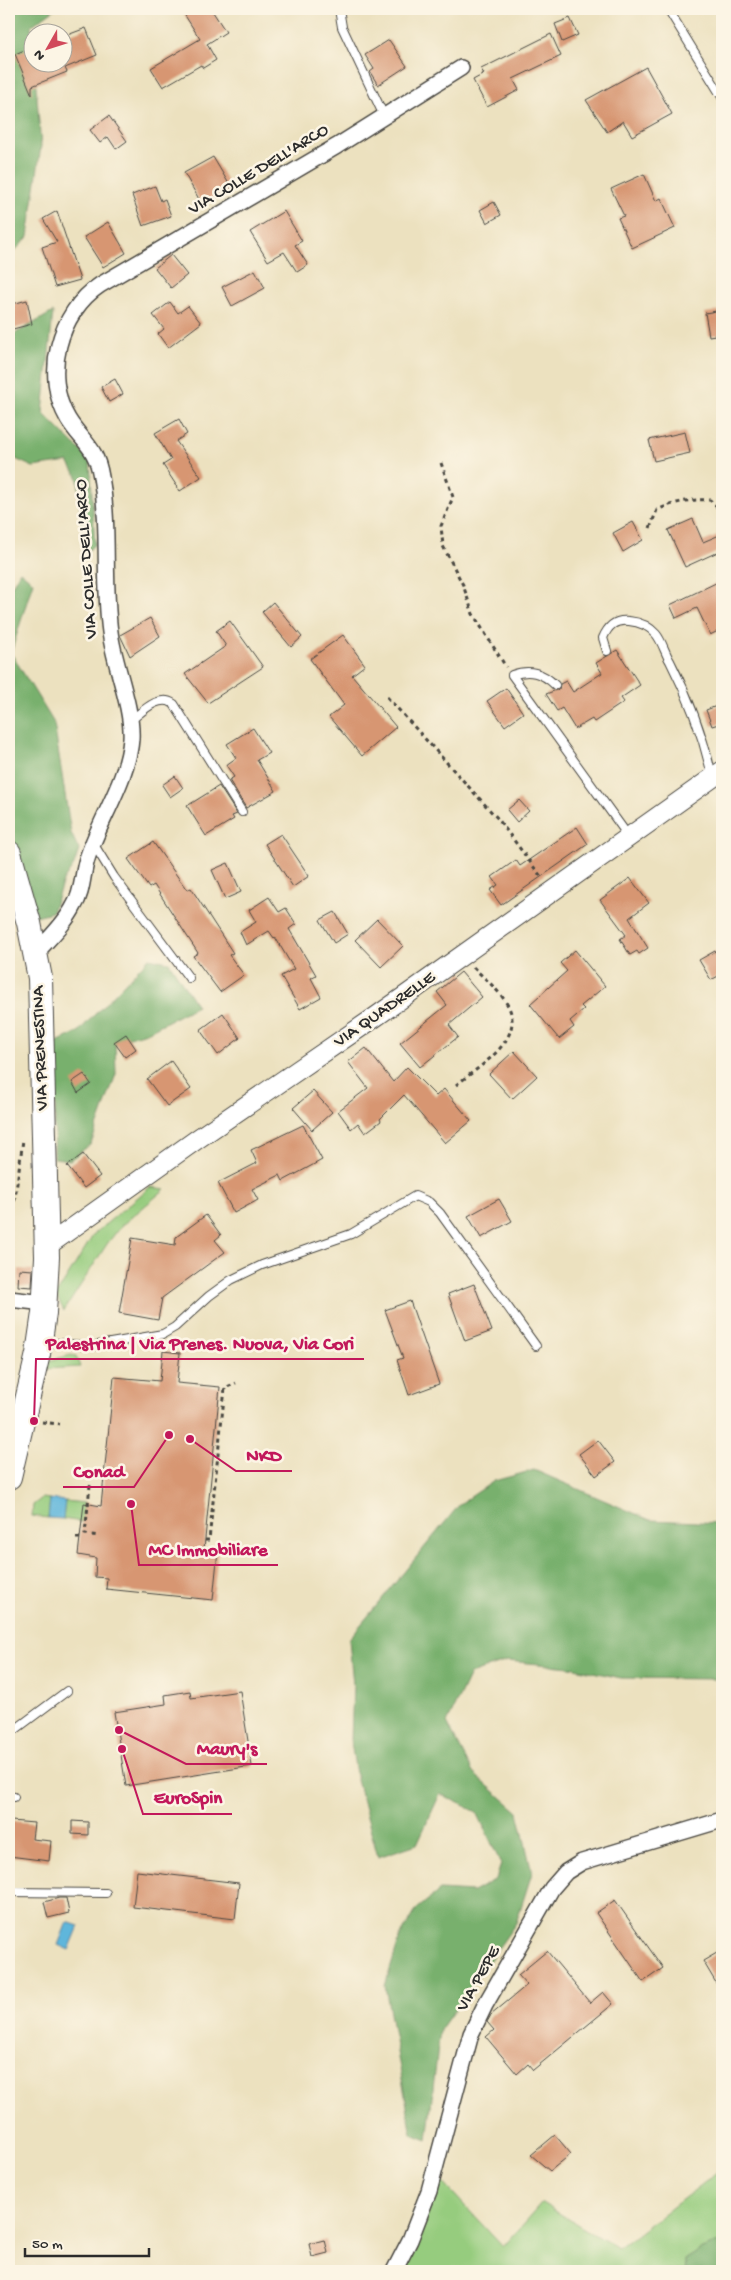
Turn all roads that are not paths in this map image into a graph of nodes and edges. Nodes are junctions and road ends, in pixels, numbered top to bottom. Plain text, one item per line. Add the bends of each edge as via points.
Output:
1 (339, 9) edge
2 (668, 9) edge
3 (462, 68) dead end
4 (722, 98) edge
5 (384, 116) junction
6 (607, 651) dead end
7 (555, 685) dead end
8 (130, 721) junction
9 (717, 774) edge
10 (242, 812) dead end
11 (629, 837) junction
12 (93, 843) junction
13 (9, 853) edge
14 (36, 953) junction
15 (189, 978) dead end
16 (47, 1246) junction
17 (9, 1299) edge
18 (45, 1303) junction
19 (40, 1342) junction
20 (536, 1346) dead end
21 (9, 1478) edge
22 (67, 1691) dead end
23 (16, 1730) dead end
24 (722, 1820) edge
25 (9, 1892) edge
26 (106, 1893) dead end
27 (394, 2271) edge

1 - 5 lane via 342,27
2 - 4 lane
3 - 5 street, VIA COLLE DELL'ARCO
5 - 8 street, VIA COLLE DELL'ARCO via 100,284 78,304 66,325 58,352 58,387 66,414 89,444 99,468 108,616 114,657
6 - 9 lane via 603,638 613,623 624,620 641,623 656,634 688,697
7 - 11 lane via 543,674 521,672 512,675
8 - 10 lane via 158,701 174,704
8 - 12 street, VIA COLLE DELL'ARCO via 128,754
9 - 11 street, VIA QUADRELLE
11 - 16 street, VIA QUADRELLE
12 - 14 street, VIA COLLE DELL'ARCO via 76,905
12 - 15 lane via 114,877
13 - 14 main road, VIA PRENESTINA
14 - 16 main road, VIA PRENESTINA via 41,994
16 - 18 main road, VIA PRENESTINA
17 - 18 street
18 - 19 main road, VIA PRENESTINA
19 - 20 lane via 93,1346 163,1334 231,1280 342,1238 410,1198 420,1197 446,1220
19 - 21 main road, VIA PRENESTINA
22 - 23 lane
24 - 27 street, VIA PEPE via 582,1862 566,1872 552,1888 471,2034 429,2191
25 - 26 lane

